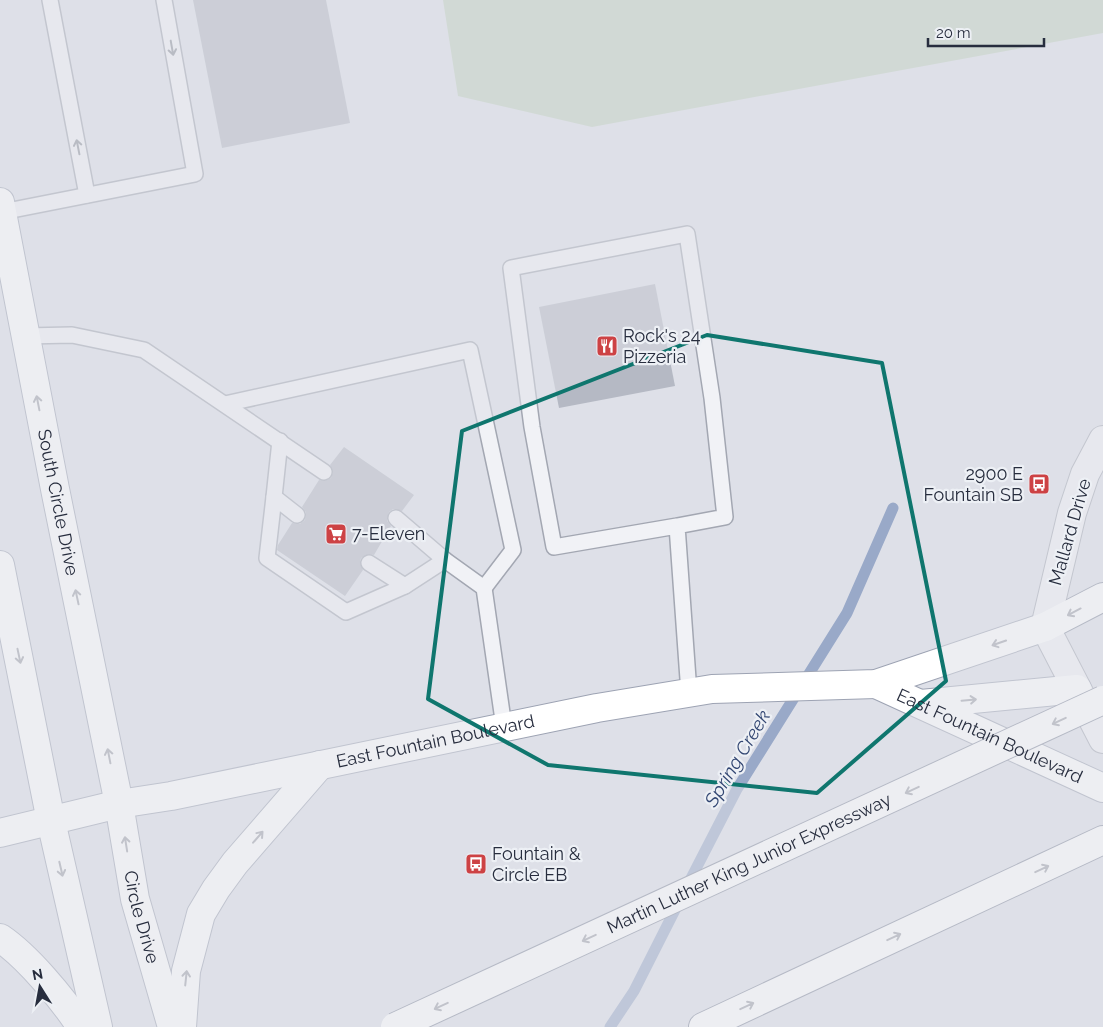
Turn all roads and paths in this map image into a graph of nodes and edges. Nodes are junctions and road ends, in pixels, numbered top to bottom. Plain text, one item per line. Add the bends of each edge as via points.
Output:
1 (50, 0) edge
2 (164, 0) edge
3 (87, 195) junction
4 (1, 207) edge
5 (25, 336) junction
6 (225, 404) junction
7 (1103, 440) edge
8 (280, 441) junction
9 (324, 472) dead end
10 (274, 497) junction
11 (297, 515) dead end
12 (396, 518) dead end
13 (677, 526) junction
14 (445, 560) junction
15 (369, 563) dead end
16 (0, 565) edge
17 (405, 586) junction
18 (484, 588) junction
19 (1103, 597) edge
20 (1045, 627) junction
21 (876, 684) junction
22 (1077, 689) junction
23 (700, 691) junction
24 (1103, 700) edge
25 (920, 704) junction
26 (504, 727) junction
27 (1103, 739) edge
28 (320, 765) junction
29 (1103, 788) edge
30 (119, 804) junction
31 (51, 821) junction
32 (0, 834) edge
33 (1103, 840) edge
34 (0, 938) edge
35 (81, 1027) edge
36 (98, 1027) edge
37 (172, 1027) edge
38 (182, 1027) edge
39 (395, 1027) edge
40 (703, 1027) edge

3 -> 1 lane
2 -> 3 lane via 195,174
3 - 4 lane
4 - 5 main road, South Circle Drive
5 - 6 lane via 72,335 144,350
30 -> 5 main road, South Circle Drive
6 - 8 lane
6 - 18 lane via 470,350 514,550
7 - 20 street, Mallard Drive via 1085,474 1072,513
8 - 9 lane
8 - 10 lane
10 - 11 lane
10 - 17 lane via 267,558 346,612
12 - 14 lane
13 - 13 lane via 725,517 712,398 687,234 511,268 532,427 554,547
13 - 23 lane
14 - 17 lane
14 - 18 lane
15 - 17 lane
16 -> 31 main road
18 - 26 lane
19 -> 20 main road, East Fountain Boulevard
20 -> 21 main road, East Fountain Boulevard
20 - 22 street
21 - 23 main road, East Fountain Boulevard
21 - 25 main road, East Fountain Boulevard
25 -> 22 main road
22 - 27 street
23 - 26 main road, East Fountain Boulevard
24 -> 39 main road, Martin Luther King Junior Expressway, bridge
25 - 29 main road, East Fountain Boulevard
26 - 28 main road, East Fountain Boulevard
28 - 30 main road, East Fountain Boulevard
38 -> 28 main road via 186,972 201,914 235,863
30 - 31 main road, East Fountain Boulevard
37 -> 30 main road, Circle Drive via 135,899
31 - 32 main road, East Fountain Boulevard
31 -> 36 main road
40 -> 33 main road
34 - 35 main road via 32,967

